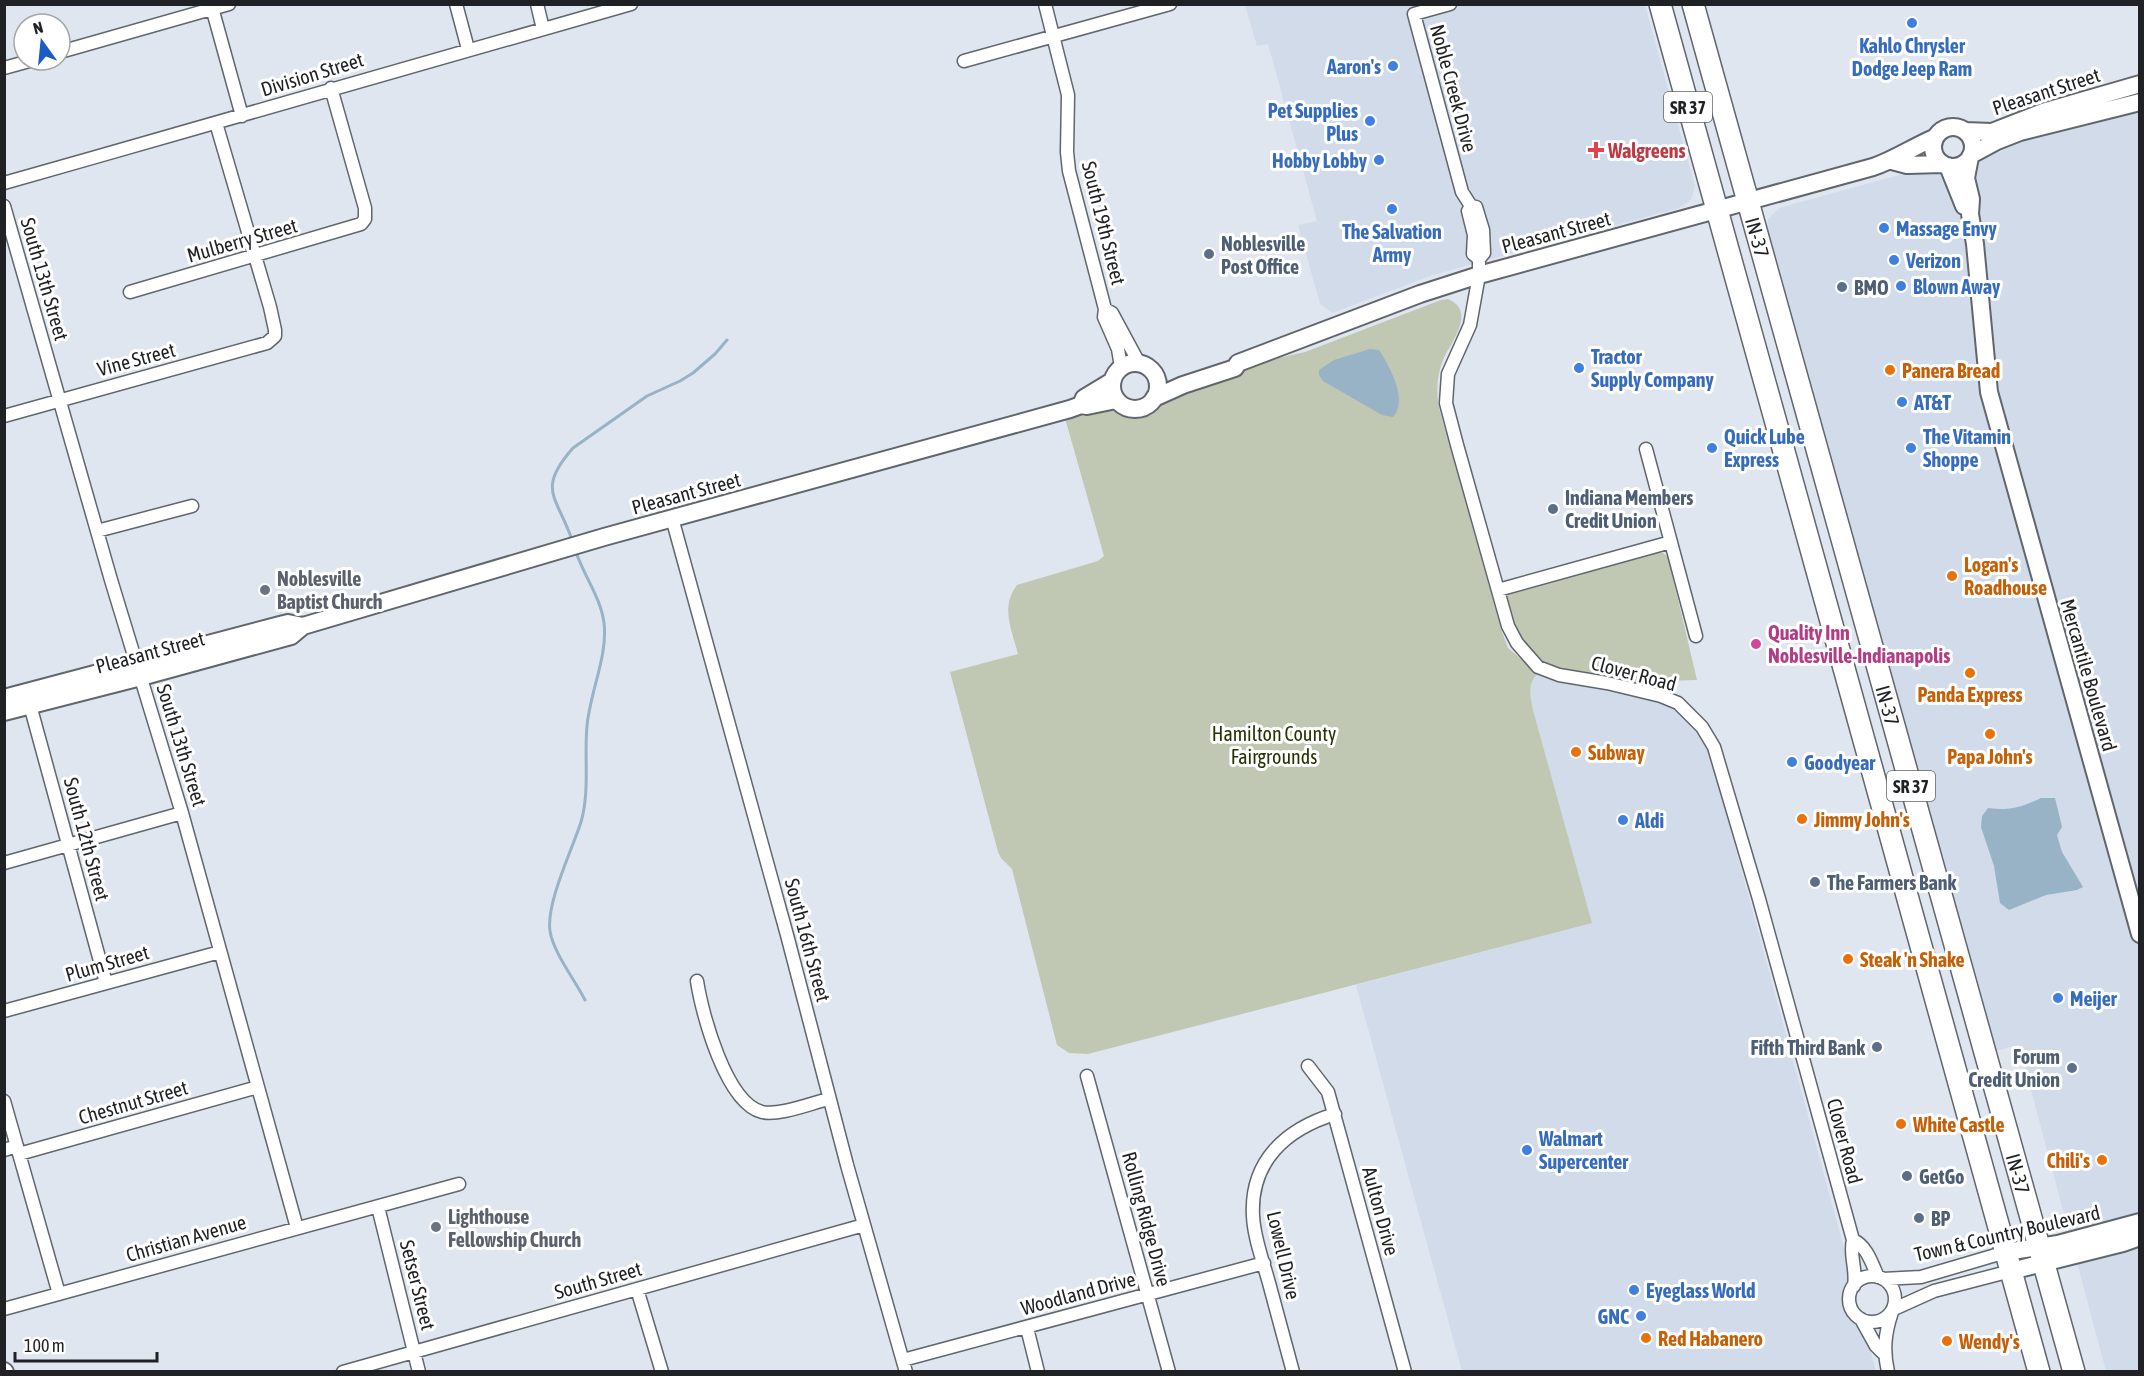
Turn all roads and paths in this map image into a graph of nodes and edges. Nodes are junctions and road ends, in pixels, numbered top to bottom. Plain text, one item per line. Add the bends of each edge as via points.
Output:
1 (229, 4) edge
2 (456, 4) edge
3 (537, 4) edge
4 (631, 4) edge
5 (1045, 4) edge
6 (1170, 4) edge
7 (1450, 4) edge
8 (1660, 4) edge
9 (1693, 4) edge
10 (212, 7) edge
11 (543, 28) junction
12 (1054, 36) junction
13 (72, 48) edge
14 (468, 49) junction
15 (964, 61) dead end
16 (2139, 84) edge
17 (331, 88) junction
18 (2139, 102) edge
19 (242, 116) junction
20 (216, 123) junction
21 (1965, 131) junction
22 (1934, 138) junction
23 (1971, 156) junction
24 (1892, 161) junction
25 (1945, 165) junction
26 (4, 183) edge
27 (1748, 201) junction
28 (4, 206) edge
29 (1716, 210) junction
30 (1970, 214) junction
31 (254, 257) junction
32 (1479, 267) junction
33 (130, 292) dead end
34 (1105, 309) junction
35 (1139, 363) junction
36 (1238, 363) junction
37 (1117, 374) junction
38 (1154, 374) junction
39 (1154, 398) junction
40 (58, 400) junction
41 (1116, 400) junction
42 (1081, 405) junction
43 (4, 416) edge
44 (1646, 450) dead end
45 (192, 506) dead end
46 (672, 518) junction
47 (97, 531) junction
48 (1671, 542) junction
49 (1498, 590) junction
50 (1696, 636) dead end
51 (139, 670) junction
52 (4, 698) edge
53 (30, 705) junction
54 (4, 712) edge
55 (182, 813) junction
56 (69, 845) junction
57 (4, 863) edge
58 (2139, 934) edge
59 (220, 952) junction
60 (697, 981) dead end
61 (106, 983) junction
62 (4, 1011) edge
63 (1308, 1066) dead end
64 (1088, 1076) dead end
65 (258, 1087) junction
66 (830, 1099) junction
67 (4, 1101) edge
68 (1335, 1114) junction
69 (13, 1150) edge
70 (459, 1184) dead end
71 (378, 1207) junction
72 (2139, 1222) edge
73 (864, 1226) junction
74 (297, 1228) junction
75 (2139, 1237) edge
76 (1853, 1240) junction
77 (2041, 1255) junction
78 (2008, 1262) junction
79 (1263, 1263) junction
80 (1881, 1278) junction
81 (1854, 1286) junction
82 (637, 1289) junction
83 (59, 1294) junction
84 (1148, 1295) junction
85 (4, 1309) edge
86 (1893, 1310) junction
87 (1861, 1319) junction
88 (1027, 1328) junction
89 (414, 1352) junction
90 (1883, 1353) junction
91 (905, 1366) edge
92 (343, 1371) edge
93 (419, 1371) edge
94 (662, 1371) edge
95 (1038, 1371) edge
96 (1169, 1371) edge
97 (1293, 1371) edge
98 (1405, 1371) edge
99 (1888, 1371) edge
100 (2039, 1371) edge
101 (2074, 1371) edge

1 - 10 street
2 - 14 street
3 - 11 street
4 - 11 street, Division Street
5 - 12 street, South 19th Street
6 - 12 street
7 - 32 street, Noble Creek Drive via 1414,14 1462,192 1476,207 1483,230 1484,253
8 - 29 highway, IN-37 / SR 37
9 - 27 highway, IN-37 / SR 37
10 - 13 street
10 - 19 street
11 - 14 street, Division Street
12 - 15 street
12 - 34 street, South 19th Street via 1068,95 1070,171
14 - 17 street, Division Street
16 - 21 street, Pleasant Street via 2043,112 1992,132
17 - 19 street, Division Street
17 - 31 street, Mulberry Street via 366,208 363,221 358,226
18 - 23 street, Pleasant Street via 2020,132
19 - 20 street, Division Street
20 - 26 street, Division Street
20 - 31 street
21 - 22 street via 1946,128
21 - 23 street via 1972,139
22 - 24 street, Pleasant Street
22 - 25 street via 1933,153
23 - 25 street via 1958,166
23 - 30 street, Mercantile Boulevard via 1966,178
24 - 25 street, Pleasant Street
24 - 27 street, Pleasant Street
25 - 30 street, Mercantile Boulevard
27 - 29 street, Pleasant Street
27 - 77 highway, IN-37 / SR 37
28 - 40 street, South 13th Street
29 - 32 street, Pleasant Street
29 - 78 highway, IN-37 / SR 37
30 - 58 street, Mercantile Boulevard via 1989,392
31 - 33 street, Mulberry Street
31 - 40 street, Vine Street via 275,330 275,336 267,343
32 - 36 street, Pleasant Street via 1420,294
32 - 49 street, Clover Road via 1470,325 1448,374 1446,403
34 - 35 street, South 19th Street via 1112,313
34 - 37 street, South 19th Street via 1104,317 1118,349
35 - 37 street via 1127,364
35 - 38 street
36 - 38 street, Pleasant Street via 1232,360 1182,375
36 - 39 street, Pleasant Street via 1235,368
37 - 41 street via 1113,394
37 - 42 street, Pleasant Street via 1084,398
38 - 39 street via 1158,384
39 - 41 street via 1150,404 1136,409
40 - 43 street, Vine Street
40 - 47 street, South 13th Street
41 - 42 street, Pleasant Street
42 - 46 street, Pleasant Street
44 - 48 street
45 - 47 street
46 - 51 street, Pleasant Street via 303,626 291,636
46 - 66 street, South 16th Street
47 - 51 street, South 13th Street
48 - 49 street
48 - 50 street
49 - 76 street, Clover Road via 1513,637 1538,667 1678,703 1712,742
51 - 52 street, Pleasant Street
51 - 53 street, Pleasant Street
51 - 55 street, South 13th Street
53 - 54 street, Pleasant Street
53 - 56 street, South 12th Street
55 - 56 street
55 - 59 street, South 13th Street
56 - 57 street
56 - 61 street, South 12th Street
59 - 61 street, Plum Street
59 - 65 street, South 13th Street
60 - 66 street via 710,1035 736,1092 746,1104 761,1112 774,1113
61 - 62 street, Plum Street
63 - 68 street, Aulton Drive via 1328,1092
64 - 84 street, Rolling Ridge Drive
65 - 69 street, Chestnut Street
65 - 74 street, South 13th Street
66 - 73 street, South 16th Street
67 - 69 street
68 - 79 street, Lowell Drive via 1297,1129 1264,1163 1253,1215
68 - 98 street, Aulton Drive
69 - 83 street
70 - 71 street, Christian Avenue
71 - 74 street, Christian Avenue
71 - 89 street, Setser Street
72 - 77 street, Town & Country Boulevard via 2058,1244
73 - 82 street, South Street
73 - 91 street, South 16th Street
74 - 83 street, Christian Avenue
75 - 77 street, Town & Country Boulevard via 2123,1243
76 - 80 street, Clover Road via 1863,1248
76 - 81 street, Clover Road
77 - 78 street, Town & Country Boulevard
77 - 101 highway, IN-37 / SR 37
78 - 80 street, Town & Country Boulevard via 1921,1277
78 - 86 street, Town & Country Boulevard
78 - 100 highway, IN-37 / SR 37
79 - 84 street, Woodland Drive
79 - 97 street, Lowell Drive
80 - 81 street via 1862,1279
80 - 86 street via 1893,1288
81 - 87 street via 1851,1307
82 - 89 street, South Street
82 - 94 street
83 - 85 street, Christian Avenue
84 - 88 street, Woodland Drive
84 - 96 street, Rolling Ridge Drive
86 - 87 street via 1875,1322
86 - 90 street
87 - 90 street
88 - 91 street, Woodland Drive
88 - 95 street
89 - 92 street, South Street
89 - 93 street, Setser Street
90 - 99 street

